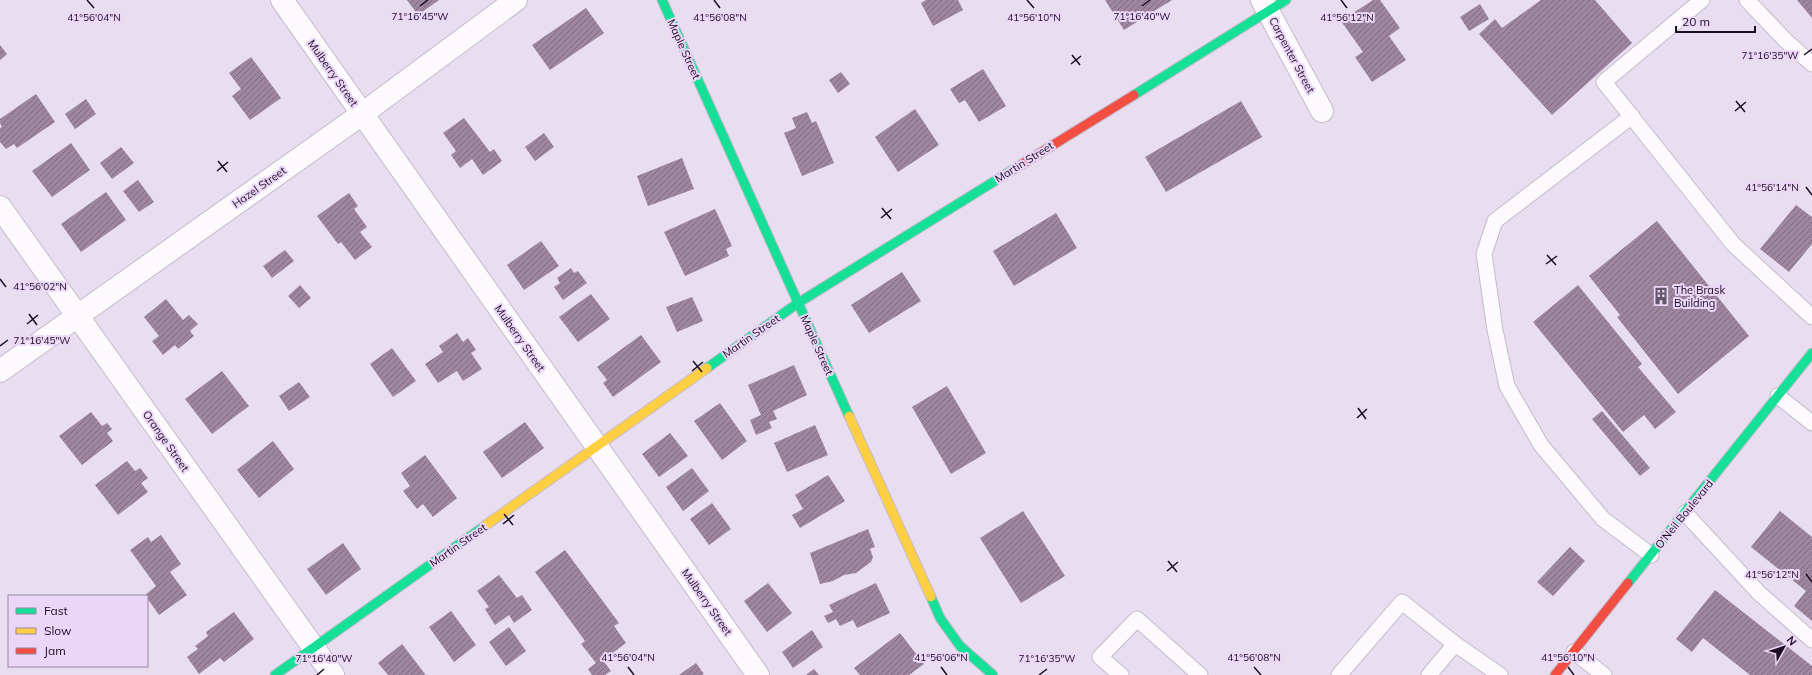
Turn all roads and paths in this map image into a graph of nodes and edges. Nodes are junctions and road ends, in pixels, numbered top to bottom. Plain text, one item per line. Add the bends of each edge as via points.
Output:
1 (282, 0) edge
2 (516, 0) edge
3 (662, 0) edge
4 (1702, 0) edge
5 (1747, 0) edge
6 (1272, 4) edge
7 (1812, 64) edge
8 (1322, 111) dead end
9 (362, 114) junction
10 (1632, 116) junction
11 (0, 206) edge
12 (798, 303) junction
13 (77, 315) junction
14 (1812, 318) edge
15 (1812, 353) edge
16 (0, 371) edge
17 (1778, 396) junction
18 (1812, 423) edge
19 (597, 446) junction
20 (1685, 513) junction
21 (1651, 555) junction
22 (1812, 640) edge
23 (1456, 644) junction
24 (313, 648) junction
25 (1574, 652) junction
26 (989, 674) edge
27 (275, 675) edge
28 (333, 675) edge
29 (758, 675) edge
30 (1121, 675) edge
31 (1200, 675) edge
32 (1339, 675) edge
33 (1429, 675) edge
34 (1500, 675) edge
35 (1555, 675) edge
36 (1604, 675) edge

1 - 9 street, Mulberry Street
2 - 9 street, Hazel Street
3 - 12 street, Maple Street
4 - 10 lane via 1604,82
5 - 7 lane
6 - 8 street, Carpenter Street
6 - 12 street, Martin Street
9 - 13 street, Hazel Street
9 - 19 street, Mulberry Street
10 - 14 lane via 1733,244
10 - 21 lane via 1496,221 1484,254 1495,330 1507,386 1541,445 1603,519
11 - 13 street, Orange Street
12 - 19 street, Martin Street
12 - 26 street, Maple Street via 940,618 960,646
13 - 16 street, Hazel Street
13 - 24 street, Orange Street
15 - 17 street, O'Neil Boulevard
17 - 18 lane
17 - 20 street, O'Neil Boulevard
19 - 24 street, Martin Street
19 - 29 street, Mulberry Street
20 - 21 street, O'Neil Boulevard
20 - 22 lane via 1759,593
21 - 25 street, O'Neil Boulevard
23 - 32 lane via 1402,602
23 - 33 lane
23 - 34 lane
24 - 27 street, Martin Street
24 - 28 street, Orange Street
25 - 35 street, O'Neil Boulevard
25 - 36 lane
30 - 31 lane via 1100,657 1137,619

